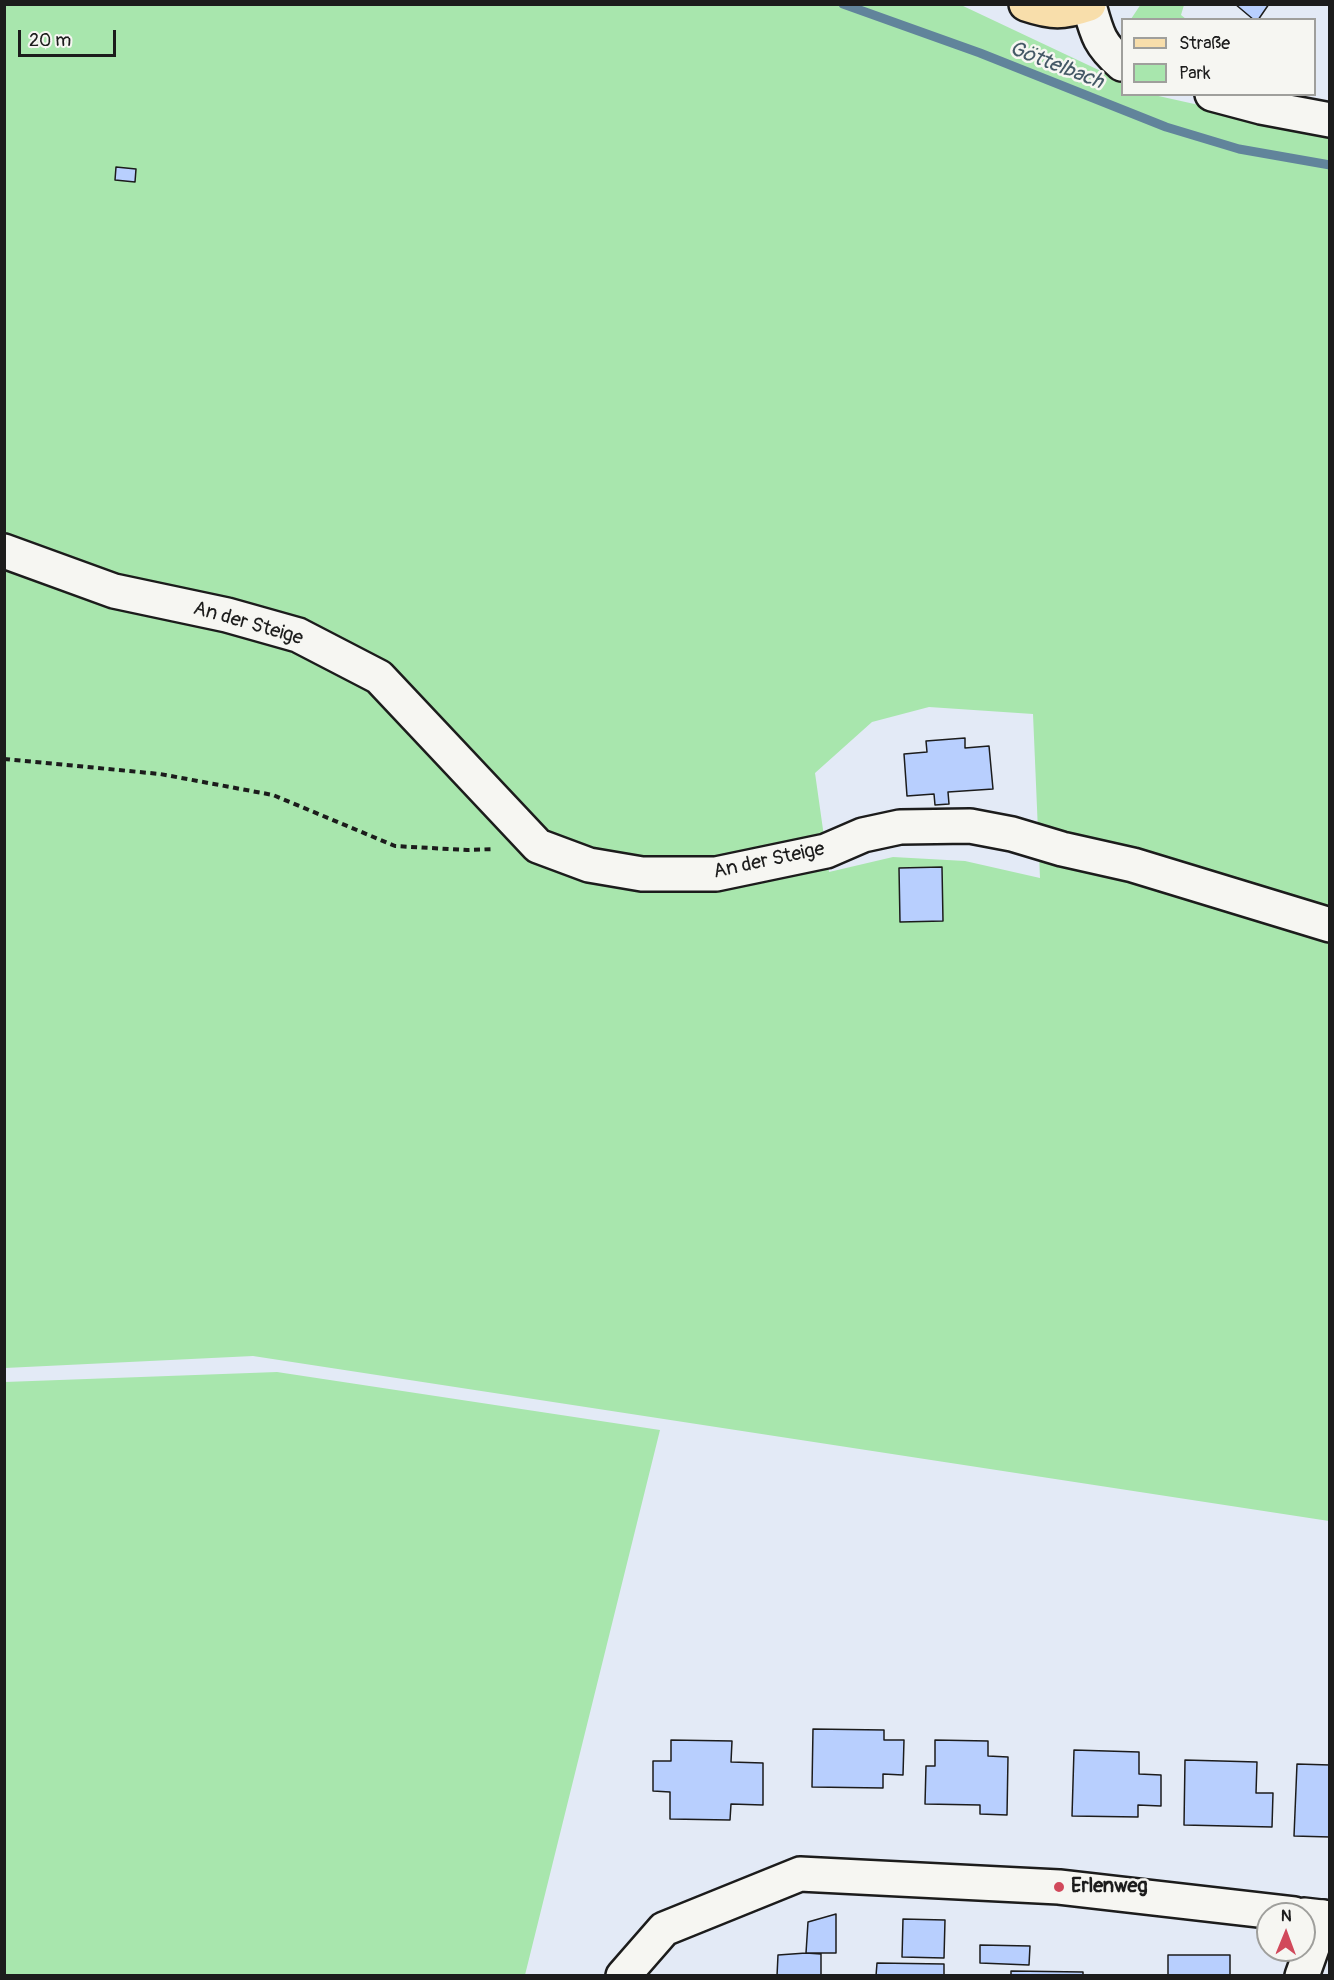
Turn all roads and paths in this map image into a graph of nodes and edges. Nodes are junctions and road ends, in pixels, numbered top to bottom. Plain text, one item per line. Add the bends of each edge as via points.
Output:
1 (1026, 4) edge
2 (1089, 5) edge
3 (1121, 63) edge
4 (1220, 96) edge
5 (1329, 120) edge
6 (4, 551) edge
7 (4, 759) edge
8 (538, 846) junction
9 (1329, 925) edge
10 (1256, 1909) edge
11 (623, 1976) edge

1 - 2 main road via 1063,12
2 - 3 street via 1097,33 1107,51
4 - 5 street
6 - 8 street, An der Steige via 114,591 298,635 380,677
7 - 8 path via 160,774 273,795 395,846 466,850
8 - 9 street, An der Steige via 589,865 642,874 716,874 826,851 863,835 900,827 969,826 1133,866
10 - 11 street via 1059,1887 800,1874 664,1929

